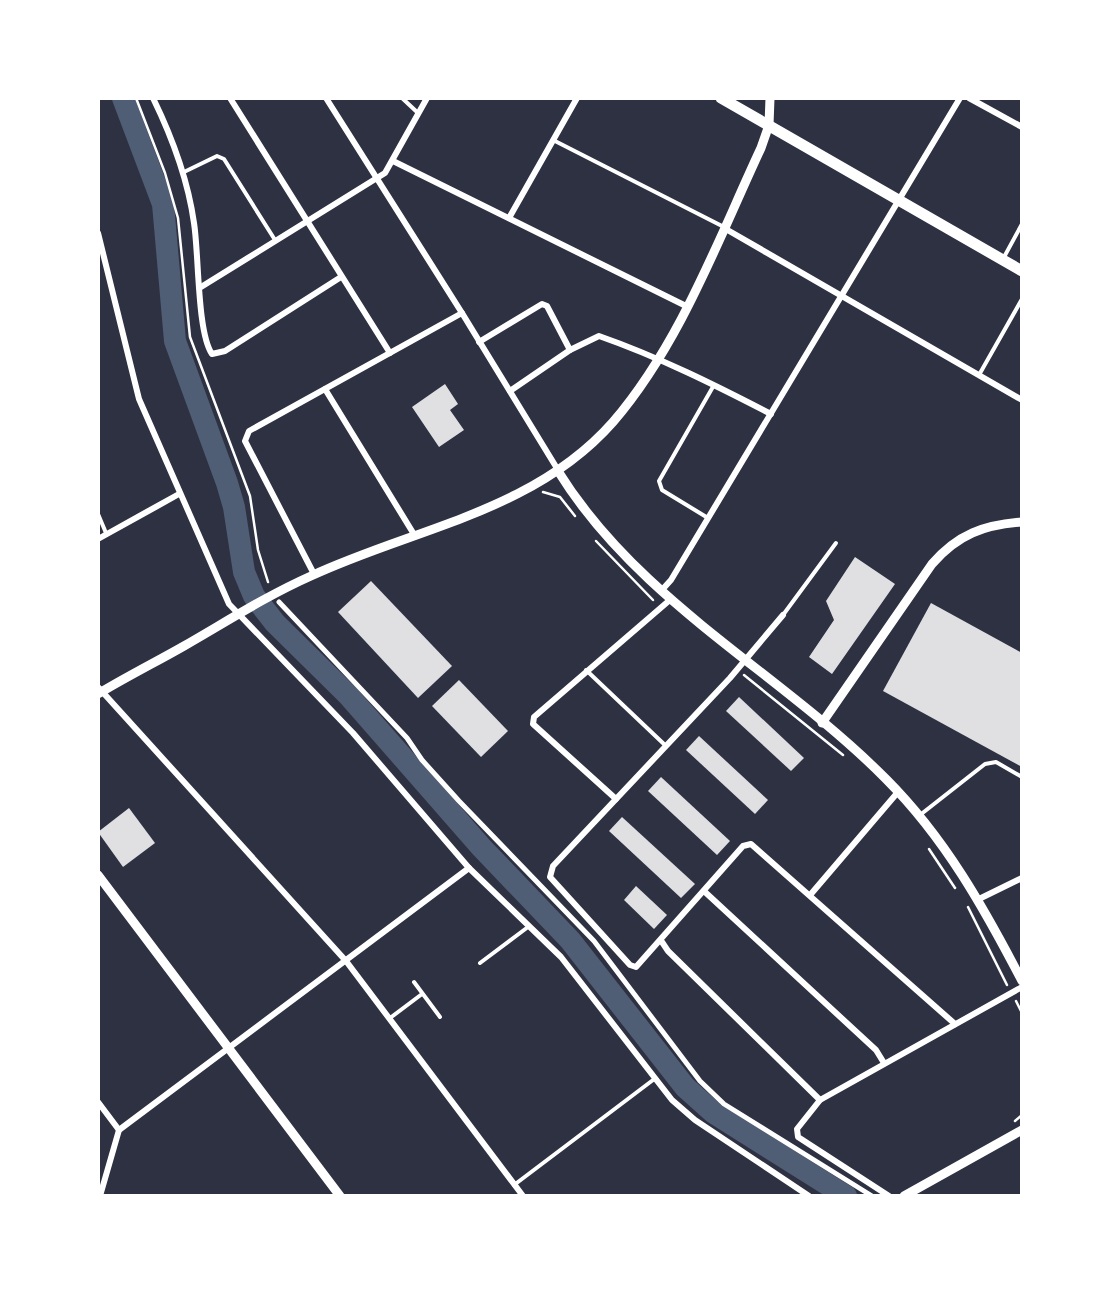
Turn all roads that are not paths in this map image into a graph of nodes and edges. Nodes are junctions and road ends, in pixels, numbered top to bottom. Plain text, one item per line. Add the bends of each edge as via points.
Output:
1 (153, 98) edge
2 (230, 98) edge
3 (326, 98) edge
4 (402, 98) edge
5 (427, 98) edge
6 (578, 98) edge
7 (721, 98) edge
8 (770, 98) edge
9 (960, 98) edge
10 (969, 98) edge
11 (418, 114) junction
12 (768, 126) junction
13 (1022, 128) edge
14 (553, 140) junction
15 (393, 160) junction
16 (184, 172) junction
17 (377, 178) junction
18 (900, 201) junction
19 (509, 218) junction
20 (308, 220) junction
21 (1022, 224) edge
22 (724, 228) junction
23 (98, 233) edge
24 (275, 240) junction
25 (100, 255) edge
26 (1002, 260) junction
27 (1022, 271) edge
28 (341, 277) junction
29 (200, 287) junction
30 (842, 297) junction
31 (1022, 298) edge
32 (686, 306) junction
33 (462, 313) junction
34 (479, 342) junction
35 (570, 350) junction
36 (390, 353) junction
37 (657, 360) junction
38 (979, 375) junction
39 (714, 385) junction
40 (325, 389) junction
41 (510, 392) junction
42 (1022, 400) edge
43 (772, 414) junction
44 (558, 471) junction
45 (179, 494) junction
46 (98, 514) edge
47 (708, 518) junction
48 (1022, 522) edge
49 (106, 534) junction
50 (415, 536) junction
51 (98, 539) edge
52 (836, 543) dead end
53 (314, 574) junction
54 (660, 591) junction
55 (279, 602) dead end
56 (666, 603) junction
57 (236, 614) junction
58 (783, 616) joint
59 (745, 660) junction
60 (586, 670) junction
61 (99, 691) edge
62 (822, 723) junction
63 (666, 746) junction
64 (1022, 777) edge
65 (898, 792) junction
66 (616, 799) junction
67 (920, 816) junction
68 (470, 868) junction
69 (98, 875) edge
70 (1022, 878) edge
71 (705, 892) junction
72 (811, 894) junction
73 (979, 899) junction
74 (528, 926) junction
75 (662, 941) junction
76 (346, 960) junction
77 (480, 963) dead end
78 (414, 982) dead end
79 (1022, 984) edge
80 (422, 994) junction
81 (440, 1017) dead end
82 (390, 1018) junction
83 (955, 1024) junction
84 (228, 1048) junction
85 (884, 1064) junction
86 (653, 1080) junction
87 (820, 1100) junction
88 (98, 1102) edge
89 (118, 1130) junction
90 (1022, 1130) edge
91 (514, 1185) junction
92 (100, 1196) edge
93 (340, 1196) edge
94 (523, 1196) edge
95 (809, 1196) edge
96 (872, 1196) edge
97 (889, 1196) edge
98 (904, 1196) edge

1 - 16 street
2 - 20 street
3 - 17 street
4 - 11 lane
5 - 11 street
6 - 14 street
7 - 12 highway
8 - 12 street
9 - 18 street
10 - 13 street
11 - 15 street
12 - 18 highway
12 - 22 street
14 - 19 street
14 - 22 lane
15 - 17 street
15 - 19 street
16 - 24 lane via 216,156 224,159
16 - 29 street
17 - 20 street
17 - 33 street
18 - 26 highway
18 - 30 street
19 - 32 street
20 - 24 street
20 - 28 street
21 - 26 lane
22 - 30 street
22 - 32 street
23 - 25 street
24 - 29 street
25 - 45 street via 134,388
26 - 27 highway
28 - 29 street via 216,354 207,344
28 - 36 street
30 - 38 street
30 - 43 street
31 - 38 lane
32 - 37 street
33 - 34 street
33 - 36 street
34 - 35 street via 542,304
34 - 41 street
35 - 37 street via 599,336
35 - 41 street
36 - 40 street
37 - 39 street
37 - 44 street via 610,425
38 - 42 street
39 - 43 street
39 - 47 lane via 659,486
40 - 50 street
40 - 53 street via 245,436
41 - 44 street
43 - 47 street
44 - 50 street via 468,518
44 - 54 street via 596,526
45 - 49 street
45 - 57 street
46 - 49 lane
47 - 54 street
48 - 62 street via 993,524 948,545
49 - 51 street
50 - 53 street
52 - 58 lane
53 - 57 street
54 - 56 street
55 - 96 street via 594,941 700,1081 724,1104
56 - 59 street
56 - 60 street
57 - 61 street
57 - 68 street via 353,733
58 - 59 street
59 - 62 street
59 - 63 street
60 - 63 lane
60 - 66 street via 534,716 534,724
61 - 76 street
62 - 65 street
63 - 66 street
64 - 67 lane via 996,762 985,764
65 - 67 street
65 - 72 street
66 - 75 street via 550,876 634,967
67 - 73 street
68 - 74 street
68 - 76 street
69 - 84 street
70 - 73 street
71 - 72 street via 748,844
71 - 75 street
71 - 85 street
72 - 83 street
73 - 79 street
74 - 77 lane
74 - 86 street via 570,968
75 - 87 street
76 - 82 street
76 - 84 street
78 - 80 lane
79 - 83 street
80 - 81 lane
80 - 82 lane
82 - 91 street
83 - 85 street
84 - 89 street
84 - 93 street
85 - 87 street
86 - 91 lane
86 - 95 street via 694,1120
87 - 97 street via 796,1129 798,1137
88 - 89 street
89 - 92 street
90 - 98 street
91 - 94 street

